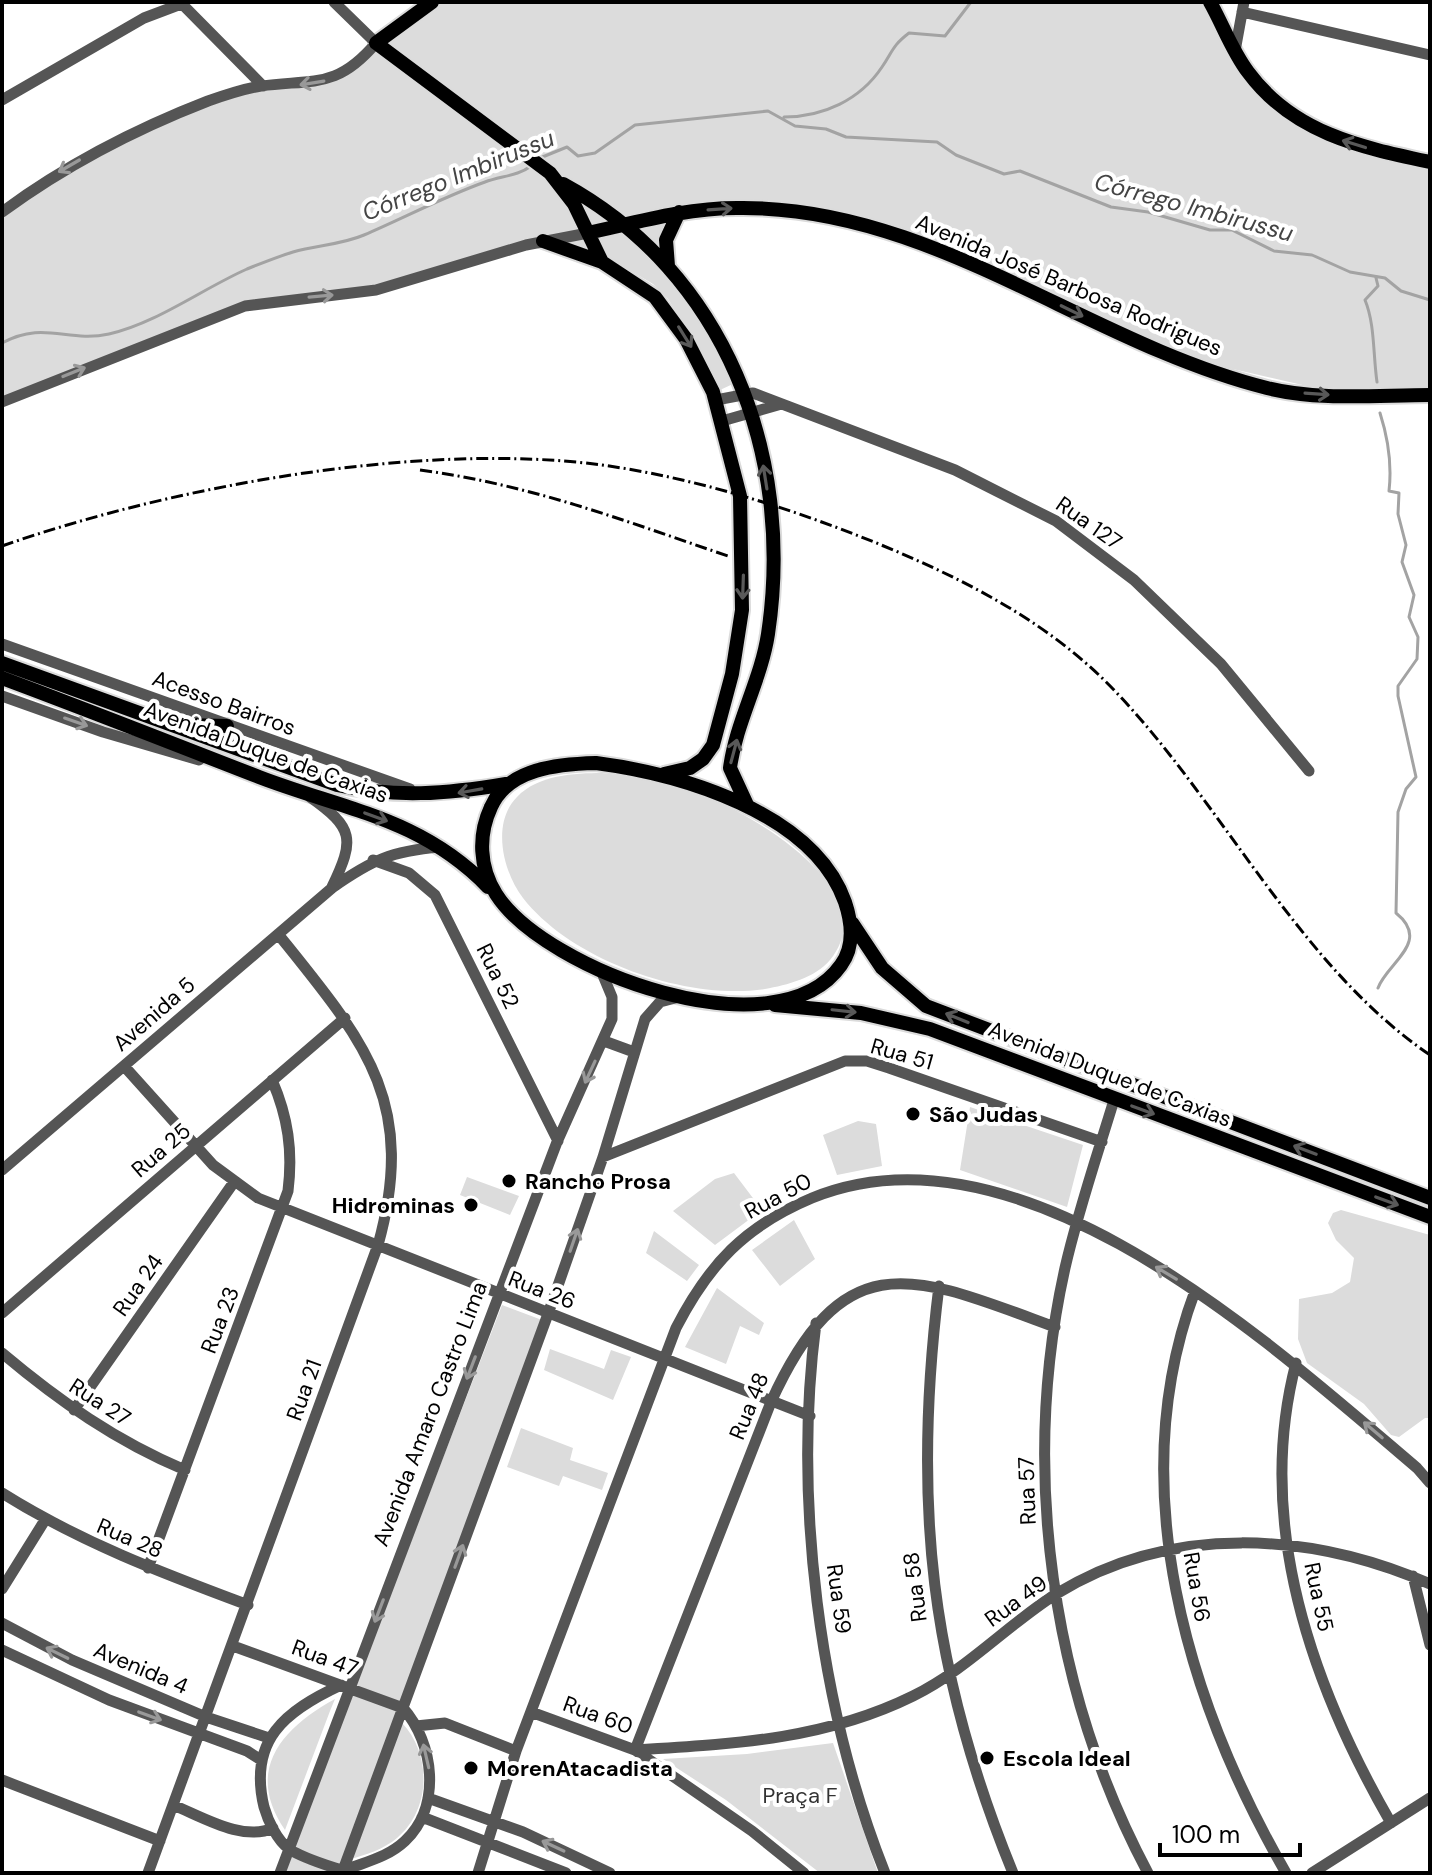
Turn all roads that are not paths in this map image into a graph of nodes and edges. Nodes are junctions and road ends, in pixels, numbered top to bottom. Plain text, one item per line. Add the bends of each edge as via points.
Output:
1 (334, 2) edge
2 (432, 2) edge
3 (1210, 2) edge
4 (180, 3) edge
5 (1243, 7) edge
6 (376, 43) junction
7 (1235, 51) junction
8 (1430, 55) edge
9 (263, 86) junction
10 (2, 100) edge
11 (1430, 162) edge
12 (554, 177) junction
13 (2, 212) edge
14 (679, 212) junction
15 (625, 225) junction
16 (588, 233) junction
17 (543, 241) junction
18 (602, 262) junction
19 (668, 267) junction
20 (744, 392) junction
21 (1430, 395) edge
22 (716, 400) junction
23 (2, 402) edge
24 (778, 405) junction
25 (751, 415) junction
26 (722, 421) junction
27 (2, 644) edge
28 (2, 663) edge
29 (2, 678) edge
30 (2, 696) edge
31 (148, 724) junction
32 (173, 725) junction
33 (227, 726) junction
34 (1309, 771) dead end
35 (664, 774) junction
36 (261, 778) junction
37 (506, 784) junction
38 (299, 790) junction
39 (433, 795) junction
40 (748, 808) junction
41 (445, 847) junction
42 (372, 860) junction
43 (332, 888) junction
44 (497, 896) junction
45 (852, 922) junction
46 (278, 934) junction
47 (602, 973) junction
48 (680, 997) junction
49 (766, 1004) junction
50 (345, 1018) junction
51 (604, 1041) junction
52 (634, 1052) junction
53 (124, 1066) junction
54 (272, 1080) junction
55 (1114, 1100) junction
56 (558, 1141) junction
57 (1102, 1142) junction
58 (195, 1147) junction
59 (603, 1157) junction
60 (2, 1170) edge
61 (234, 1182) junction
62 (1430, 1198) edge
63 (283, 1210) junction
64 (1430, 1217) edge
65 (1076, 1223) junction
66 (378, 1245) junction
67 (939, 1286) junction
68 (1195, 1291) junction
69 (498, 1295) junction
70 (2, 1313) edge
71 (548, 1314) junction
72 (816, 1322) junction
73 (1055, 1327) junction
74 (2, 1353) edge
75 (664, 1356) junction
76 (1296, 1363) junction
77 (771, 1402) junction
78 (74, 1410) junction
79 (810, 1416) junction
80 (185, 1470) junction
81 (1430, 1483) edge
82 (2, 1493) edge
83 (45, 1520) junction
84 (1288, 1543) junction
85 (1170, 1551) junction
86 (148, 1568) junction
87 (1413, 1576) junction
88 (1430, 1584) edge
89 (2, 1589) edge
90 (1056, 1595) junction
91 (248, 1605) junction
92 (2, 1623) edge
93 (1430, 1645) edge
94 (233, 1646) junction
95 (2, 1650) edge
96 (949, 1677) junction
97 (345, 1687) junction
98 (403, 1708) junction
99 (531, 1712) junction
100 (206, 1717) junction
101 (841, 1725) junction
102 (416, 1726) junction
103 (200, 1734) junction
104 (269, 1738) junction
105 (635, 1750) junction
106 (516, 1751) junction
107 (261, 1760) junction
108 (2, 1780) edge
109 (428, 1798) junction
110 (1430, 1798) edge
111 (173, 1805) junction
112 (422, 1817) junction
113 (496, 1823) junction
114 (1391, 1823) junction
115 (273, 1828) junction
116 (160, 1841) junction
117 (491, 1842) junction
118 (289, 1849) junction
119 (796, 1870) edge
120 (345, 1872) edge
121 (148, 1873) edge
122 (280, 1873) edge
123 (478, 1873) edge
124 (566, 1873) edge
125 (610, 1873) edge
126 (885, 1873) edge
127 (1013, 1873) edge
128 (1148, 1873) edge
129 (1286, 1873) edge
130 (1312, 1873) edge

1 - 6 street
2 - 6 main road
3 - 7 main road
4 - 9 street
4 - 10 street
5 - 7 street
5 - 8 street
6 -> 9 street via 333,79
6 - 12 main road
11 -> 7 main road via 1354,145 1305,125 1268,95
9 -> 13 street via 207,102 103,147
12 - 15 main road
12 - 16 main road
14 - 15 main road, Avenida José Barbosa Rodrigues
14 - 19 main road via 666,240
14 -> 21 main road, Avenida José Barbosa Rodrigues via 766,208 832,217 960,256 1113,331 1222,375 1312,394
15 - 16 main road, Avenida José Barbosa Rodrigues
15 - 19 main road
16 - 17 street, Avenida José Barbosa Rodrigues
16 - 18 main road
17 - 18 main road
23 -> 17 street, Avenida José Barbosa Rodrigues via 245,306 386,288
18 -> 22 main road via 655,297 686,339
19 - 20 main road via 709,318
20 - 22 street
20 - 24 street, Rua 127
20 - 25 main road
22 - 26 main road
24 - 25 street
24 - 34 street, Rua 127 via 955,470 1056,521 1134,580 1221,664
25 - 26 street
40 -> 25 main road via 730,768 765,655 772,594 766,483
26 -> 35 main road via 740,496 743,540 742,610 734,663 713,745 690,768
27 - 33 street, Acesso Bairros
28 - 31 main road, Avenida Duque de Caxias
29 - 31 main road, Avenida Duque de Caxias
30 -> 36 street
31 - 32 main road, Avenida Duque de Caxias
31 - 36 main road, Avenida Duque de Caxias
32 - 33 main road
32 - 39 main road, Avenida Duque de Caxias via 337,785
33 - 39 street, Acesso Bairros
35 - 37 main road, Avenida Duque de Caxias via 573,764
35 - 40 main road, Avenida Duque de Caxias
36 - 38 main road, Avenida Duque de Caxias
37 -> 39 main road, Avenida Duque de Caxias
37 - 44 main road via 486,818 482,838 487,878
38 -> 41 main road, Avenida Duque de Caxias
38 - 43 street, Avenida 5 via 341,821 347,833 349,845
40 - 45 main road, Avenida Duque de Caxias via 819,859 842,894
41 - 42 street, Avenida 5 via 404,850
41 - 44 main road, Avenida Duque de Caxias
42 - 43 street, Avenida 5
42 - 56 street, Rua 52 via 409,873 435,895
43 - 46 street, Avenida 5
44 - 47 main road, Avenida Duque de Caxias via 547,940
45 - 49 main road via 848,953 831,977 815,988
62 -> 45 main road, Avenida Duque de Caxias via 926,1006 882,968
46 - 50 street, Rua 21
46 - 53 street, Avenida 5
47 - 48 main road, Avenida Duque de Caxias
47 - 51 street, Avenida Amaro Castro Lima via 613,1007
48 - 49 main road, Avenida Duque de Caxias
48 - 52 street via 651,1009
49 -> 55 main road, Avenida Duque de Caxias via 861,1013 930,1029
50 - 54 street, Rua 25
50 - 66 street, Rua 21 via 378,1079 393,1136 391,1189
51 - 52 street
51 -> 56 street, Avenida Amaro Castro Lima
52 - 59 street
53 - 58 street, Rua 26
53 - 60 street, Avenida 5
54 - 58 street, Rua 25
54 - 63 street, Rua 23 via 290,1145
55 - 57 street, Rua 57
55 -> 64 main road, Avenida Duque de Caxias
56 - 69 street, Avenida Amaro Castro Lima
57 - 59 street, Rua 51 via 867,1061 845,1061
57 - 65 street, Rua 57
58 - 61 street, Rua 26
58 - 70 street, Rua 25
71 -> 59 street
61 - 63 street, Rua 26
61 - 78 street, Rua 24
63 - 66 street, Rua 26
63 - 80 street, Rua 23
68 -> 65 street, Rua 50
65 - 73 street, Rua 57
65 - 75 street, Rua 50 via 1002,1195 924,1178 825,1193 757,1225 730,1249 690,1301
66 - 69 street, Rua 26
66 - 91 street, Rua 21
67 - 72 street, Rua 48 via 884,1284 849,1297
67 - 73 street, Rua 48
67 - 96 street, Rua 58 via 925,1455 930,1550
68 - 76 street, Rua 50
68 - 85 street, Rua 56 via 1166,1409
69 - 71 street, Rua 26
69 -> 97 street, Avenida Amaro Castro Lima
71 - 75 street, Rua 26
98 -> 71 street
72 - 77 street, Rua 48 via 793,1354
72 - 79 street, Rua 59
73 - 90 street, Rua 57 via 1045,1461
74 - 78 street, Rua 27
75 - 77 street, Rua 26
75 - 99 street, Rua 50
81 -> 76 street, Rua 50
76 - 84 street, Rua 55 via 1285,1421
77 - 79 street, Rua 26
77 - 105 street, Rua 48
78 - 80 street, Rua 27
79 - 101 street, Rua 59 via 814,1568
80 - 86 street, Rua 23
82 - 83 street, Rua 28
83 - 86 street, Rua 28
83 - 89 street
84 - 85 street, Rua 49 via 1231,1542
84 - 87 street, Rua 49 via 1342,1552
84 - 114 street, Rua 55 via 1297,1603 1315,1665 1351,1750
85 - 90 street, Rua 49 via 1111,1569
85 - 129 street, Rua 56 via 1201,1691 1240,1787
86 - 91 street, Rua 28
87 - 88 street, Rua 49
87 - 93 street
90 - 96 street, Rua 49
90 - 128 street, Rua 57 via 1092,1745
91 - 94 street, Rua 21
100 -> 92 street, Avenida 4 via 72,1660
94 - 97 street, Rua 47
94 - 100 street, Rua 21
95 -> 103 street, Avenida 4 via 62,1681
96 - 101 street, Rua 49
96 - 127 street, Rua 58 via 977,1780
97 - 98 street, Rua 47
97 - 104 street via 292,1713
97 - 118 street, Avenida Amaro Castro Lima
98 - 102 street
98 - 120 street
99 - 105 street, Rua 60
99 - 106 street, Rua 50
100 - 103 street, Rua 21
100 - 104 street, Avenida 4
101 - 105 street, Rua 49 via 748,1743
101 - 126 street, Rua 59 via 859,1802
102 - 106 street via 445,1723
109 -> 102 street via 429,1766
103 - 107 street, Avenida 4
103 - 111 street, Rua 21
104 - 107 street
105 - 119 street, Rua 60 via 752,1831
106 - 113 street, Rua 50
107 - 115 street via 262,1797
108 - 116 street
109 - 112 street
109 - 113 street
110 - 114 street
111 - 115 street via 243,1832 260,1834
111 - 116 street, Rua 21
112 - 117 street
112 - 120 street via 391,1852
113 - 117 street, Rua 50
125 -> 113 street
114 - 130 street
115 - 118 street
116 - 121 street, Rua 21
117 - 123 street, Rua 50
117 - 124 street
118 - 120 street
118 - 122 street, Avenida Amaro Castro Lima

